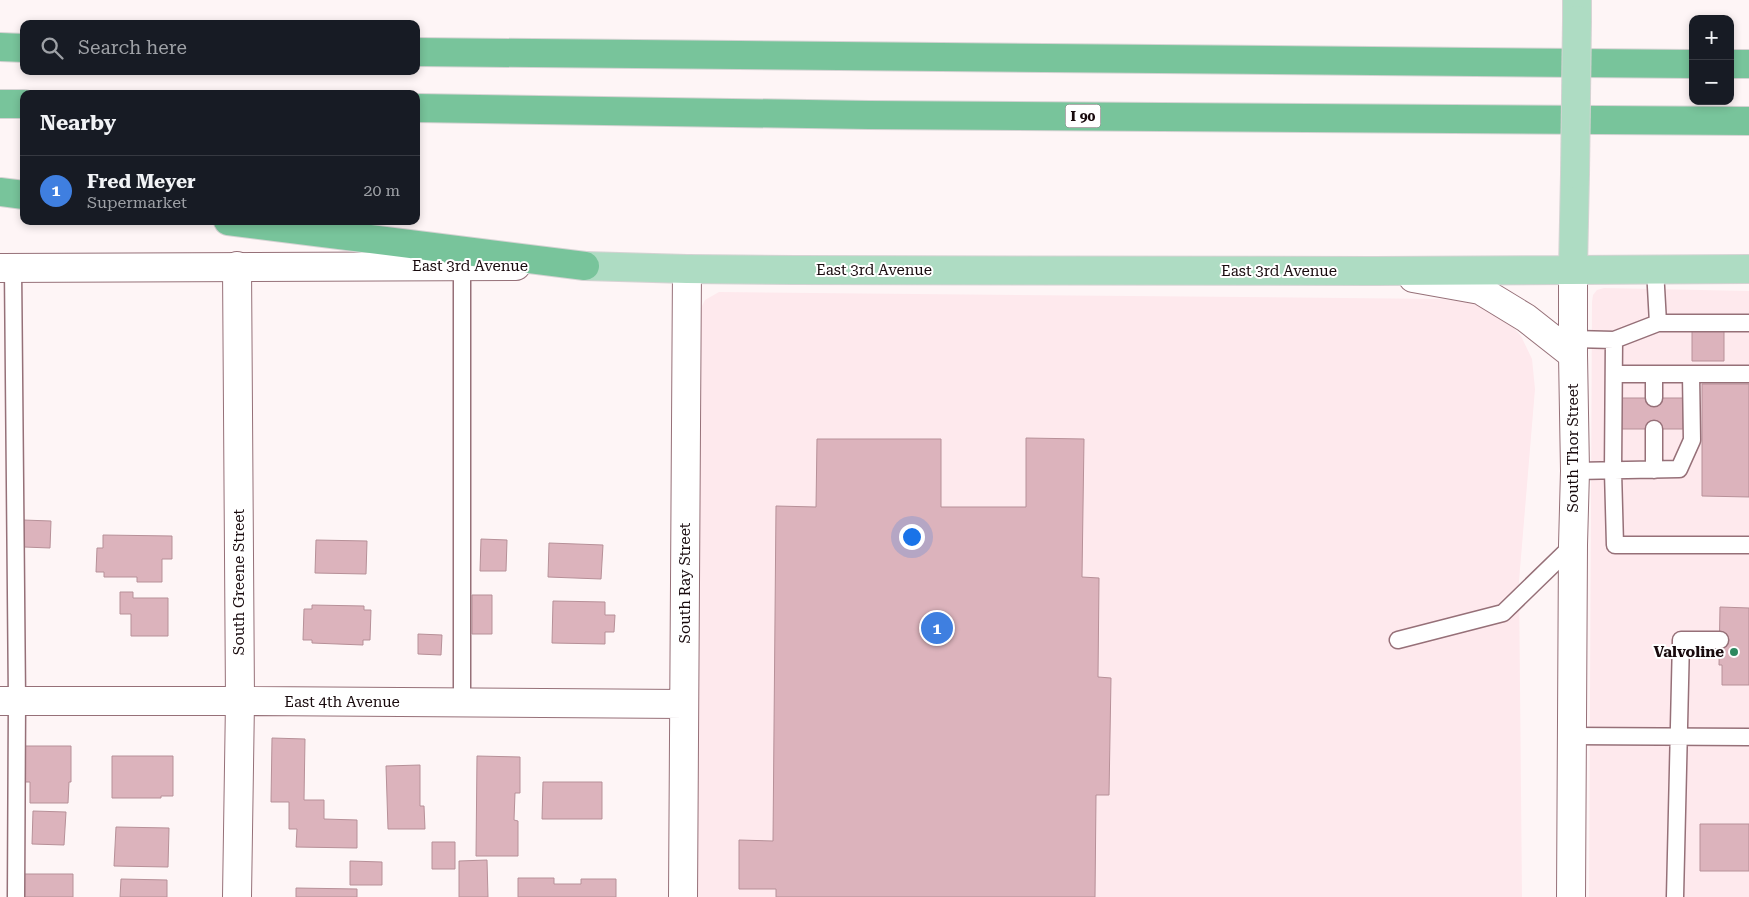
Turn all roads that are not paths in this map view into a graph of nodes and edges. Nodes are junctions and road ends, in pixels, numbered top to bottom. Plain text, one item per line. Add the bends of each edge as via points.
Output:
1 (1577, 10) edge
2 (0, 47) edge
3 (20, 48) edge
4 (420, 52) edge
5 (1689, 64) edge
6 (1734, 64) edge
7 (1749, 64) edge
8 (0, 104) edge
9 (20, 104) edge
10 (420, 108) edge
11 (1749, 121) edge
12 (0, 192) edge
13 (20, 194) edge
14 (260, 225) edge
15 (237, 266) junction
16 (462, 266) junction
17 (585, 266) junction
18 (7, 268) edge
19 (687, 269) junction
20 (1573, 269) junction
21 (1655, 269) junction
22 (1749, 269) edge
23 (1374, 271) junction
24 (1658, 323) junction
25 (1749, 323) edge
26 (1614, 340) junction
27 (1573, 347) junction
28 (1614, 374) junction
29 (1654, 374) junction
30 (1691, 374) junction
31 (1749, 374) edge
32 (1654, 398) dead end
33 (1654, 430) dead end
34 (1654, 470) junction
35 (1575, 471) junction
36 (1613, 471) junction
37 (1573, 544) junction
38 (1749, 546) edge
39 (1398, 640) dead end
40 (1720, 640) dead end
41 (8, 701) edge
42 (240, 701) junction
43 (462, 702) junction
44 (684, 704) junction
45 (1572, 736) junction
46 (1678, 736) junction
47 (1749, 737) edge
48 (16, 897) edge
49 (237, 897) edge
50 (683, 897) edge
51 (1571, 897) edge
52 (1675, 897) edge

1 - 20 main road, South Thor Street, bridge
2 - 3 highway
4 - 5 highway
6 - 7 highway
8 - 9 highway
10 - 11 highway, I 90 via 869,115
12 - 13 highway
14 - 17 highway
15 - 16 street, East 3rd Avenue
15 - 18 street, East 3rd Avenue
15 - 42 street, South Greene Street
16 - 17 street, East 3rd Avenue
16 - 43 lane
17 - 19 main road, East 3rd Avenue
18 - 41 lane
19 - 23 main road, East 3rd Avenue
19 - 44 street, South Ray Street
20 - 21 main road, East 3rd Avenue
20 - 23 main road, East 3rd Avenue
20 - 27 street, South Thor Street
21 - 22 main road, East 3rd Avenue
21 - 24 lane
23 - 27 street via 1480,290
24 - 25 lane
24 - 26 lane
26 - 27 lane
26 - 28 lane
27 - 35 street, South Thor Street
28 - 29 lane
28 - 36 lane
29 - 30 lane
29 - 32 lane
30 - 31 lane
30 - 34 lane via 1692,440 1680,469
33 - 34 lane
34 - 36 lane
35 - 36 lane
35 - 37 street, South Thor Street
36 - 38 lane via 1615,545
37 - 39 lane via 1503,613
37 - 45 street, South Thor Street
40 - 46 lane via 1682,640
41 - 42 street, East 4th Avenue
41 - 48 lane
42 - 43 street, East 4th Avenue
42 - 49 street, South Greene Street
43 - 44 street, East 4th Avenue
44 - 50 street, South Ray Street
45 - 46 lane
45 - 51 street, South Thor Street
46 - 47 lane
46 - 52 lane

